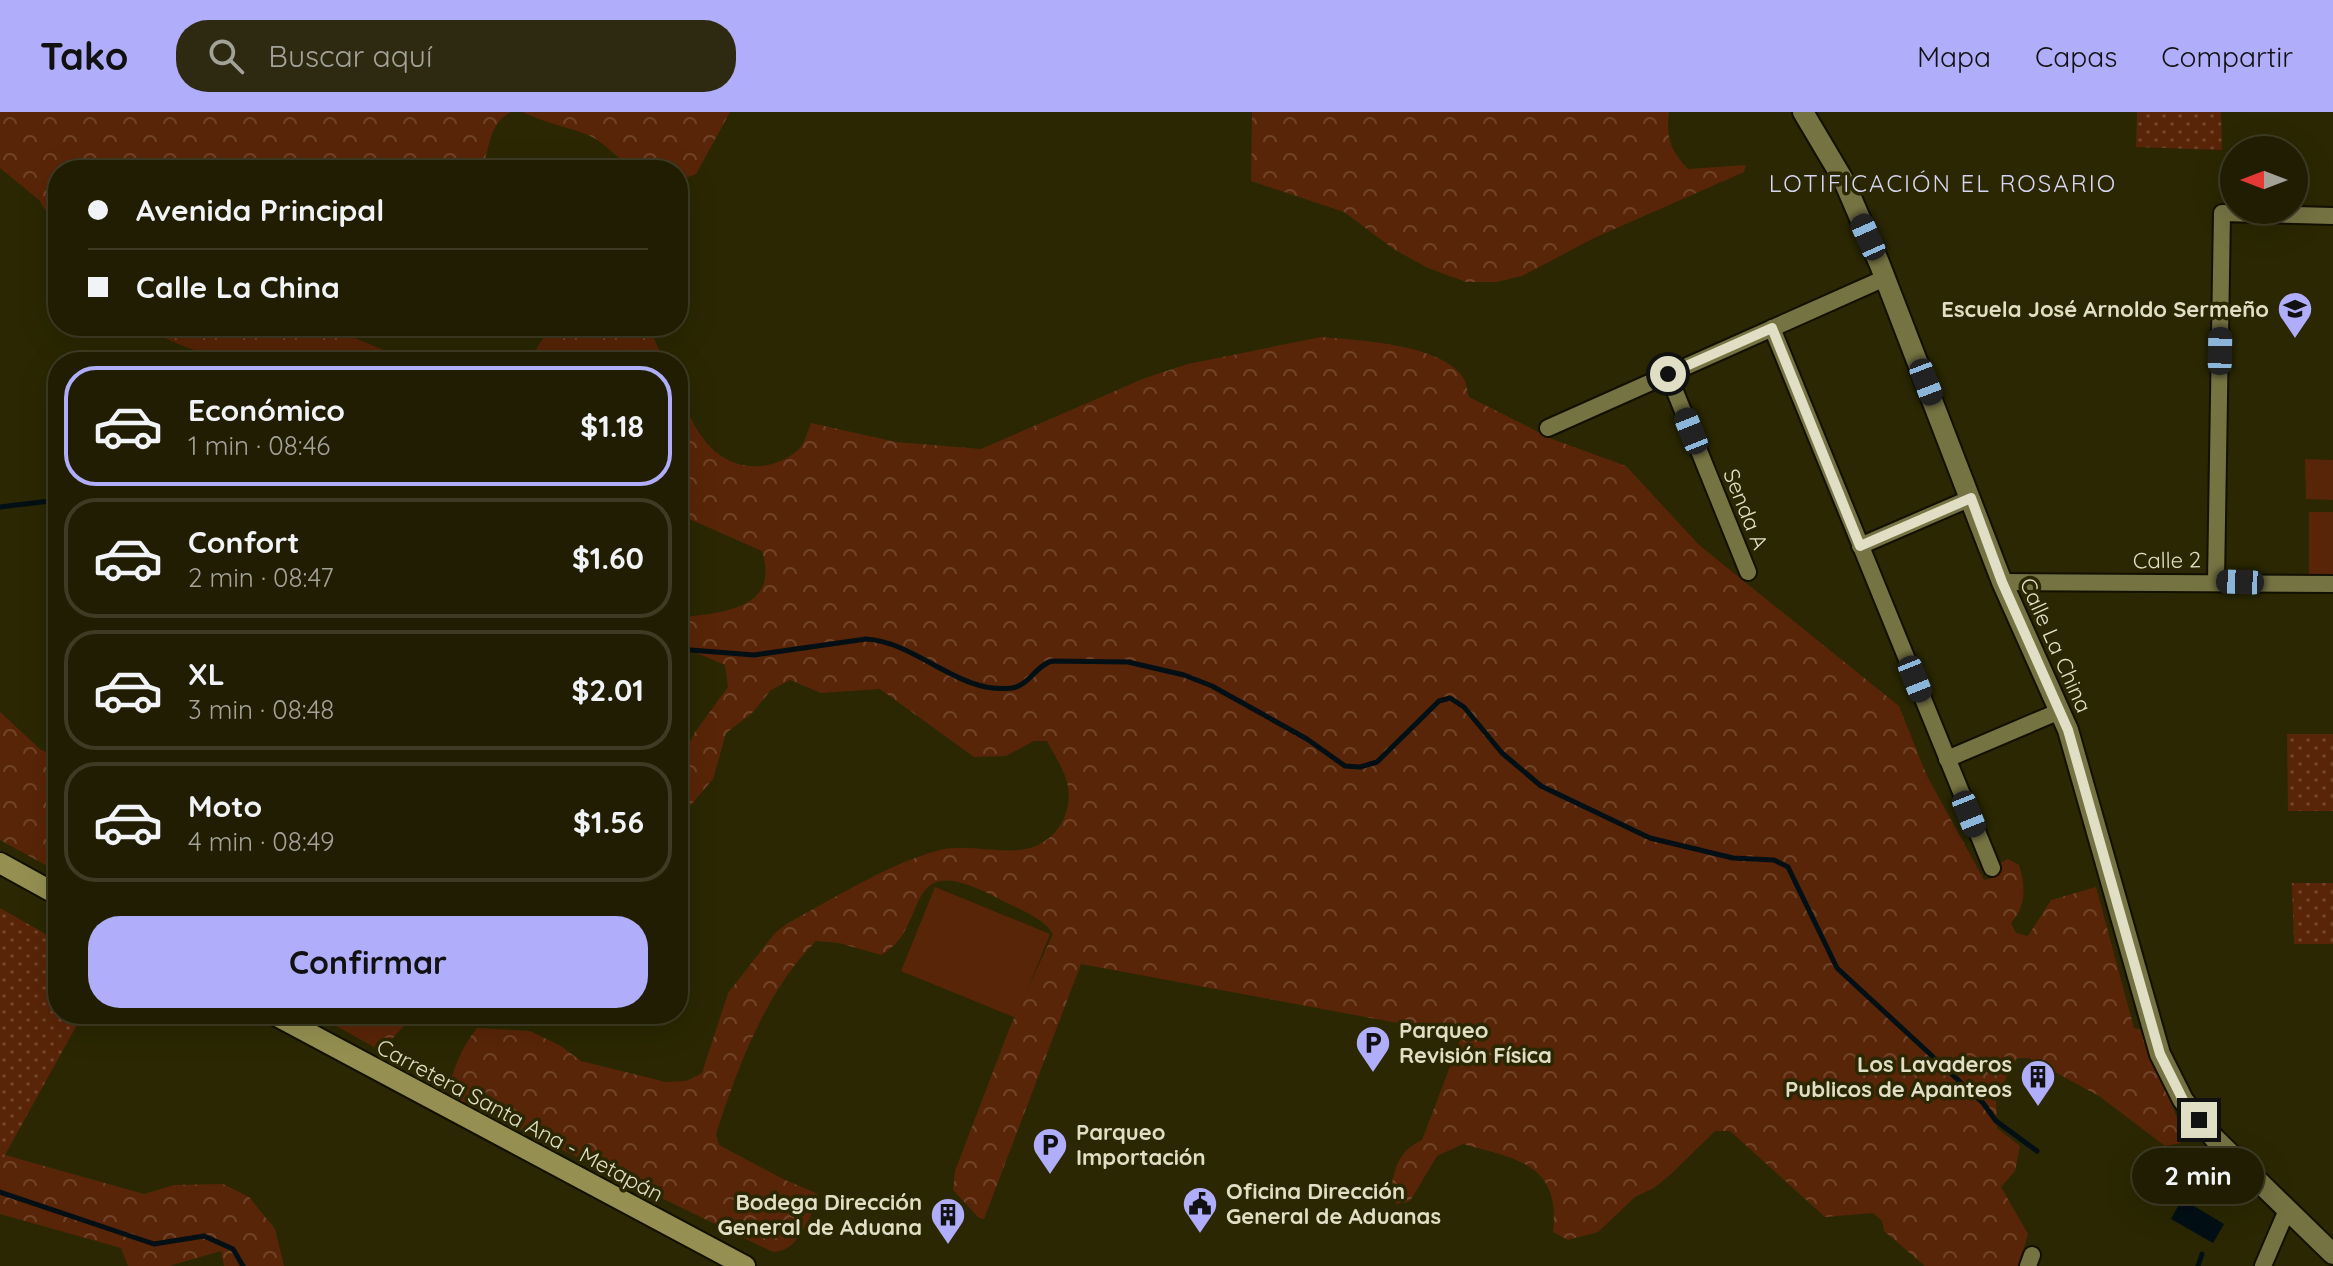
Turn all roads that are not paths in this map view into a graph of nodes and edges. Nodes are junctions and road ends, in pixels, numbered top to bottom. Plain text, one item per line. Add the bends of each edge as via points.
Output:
1 (1803, 112) edge
2 (2333, 216) edge
3 (1885, 278) junction
4 (1772, 328) junction
5 (1668, 374) junction
6 (1548, 428) dead end
7 (1971, 498) junction
8 (1860, 546) junction
9 (1748, 572) dead end
10 (2216, 581) junction
11 (2002, 582) junction
12 (2333, 584) edge
13 (2060, 711) junction
14 (1947, 759) junction
15 (0, 863) edge
16 (1992, 868) dead end
17 (48, 889) edge
18 (292, 1024) edge
19 (2287, 1210) junction
20 (2333, 1254) edge
21 (745, 1266) edge
22 (2263, 1266) edge

1 - 3 main road, Calle La China via 1844,181
2 - 10 street via 2222,213
3 - 4 street
3 - 7 main road, Calle La China
4 - 5 street
4 - 8 street
5 - 6 street
5 - 9 street, Senda A
7 - 8 street
7 - 11 main road, Calle La China
8 - 14 street
10 - 11 street, Calle 2
10 - 12 street, Calle 2
11 - 13 main road, Calle La China
13 - 14 street
13 - 19 main road, Calle La China via 2160,1054 2191,1110
14 - 16 street
15 - 17 main road
18 - 21 main road, Carretera Santa Ana - Metapán
19 - 20 main road, Calle La China
19 - 22 street

